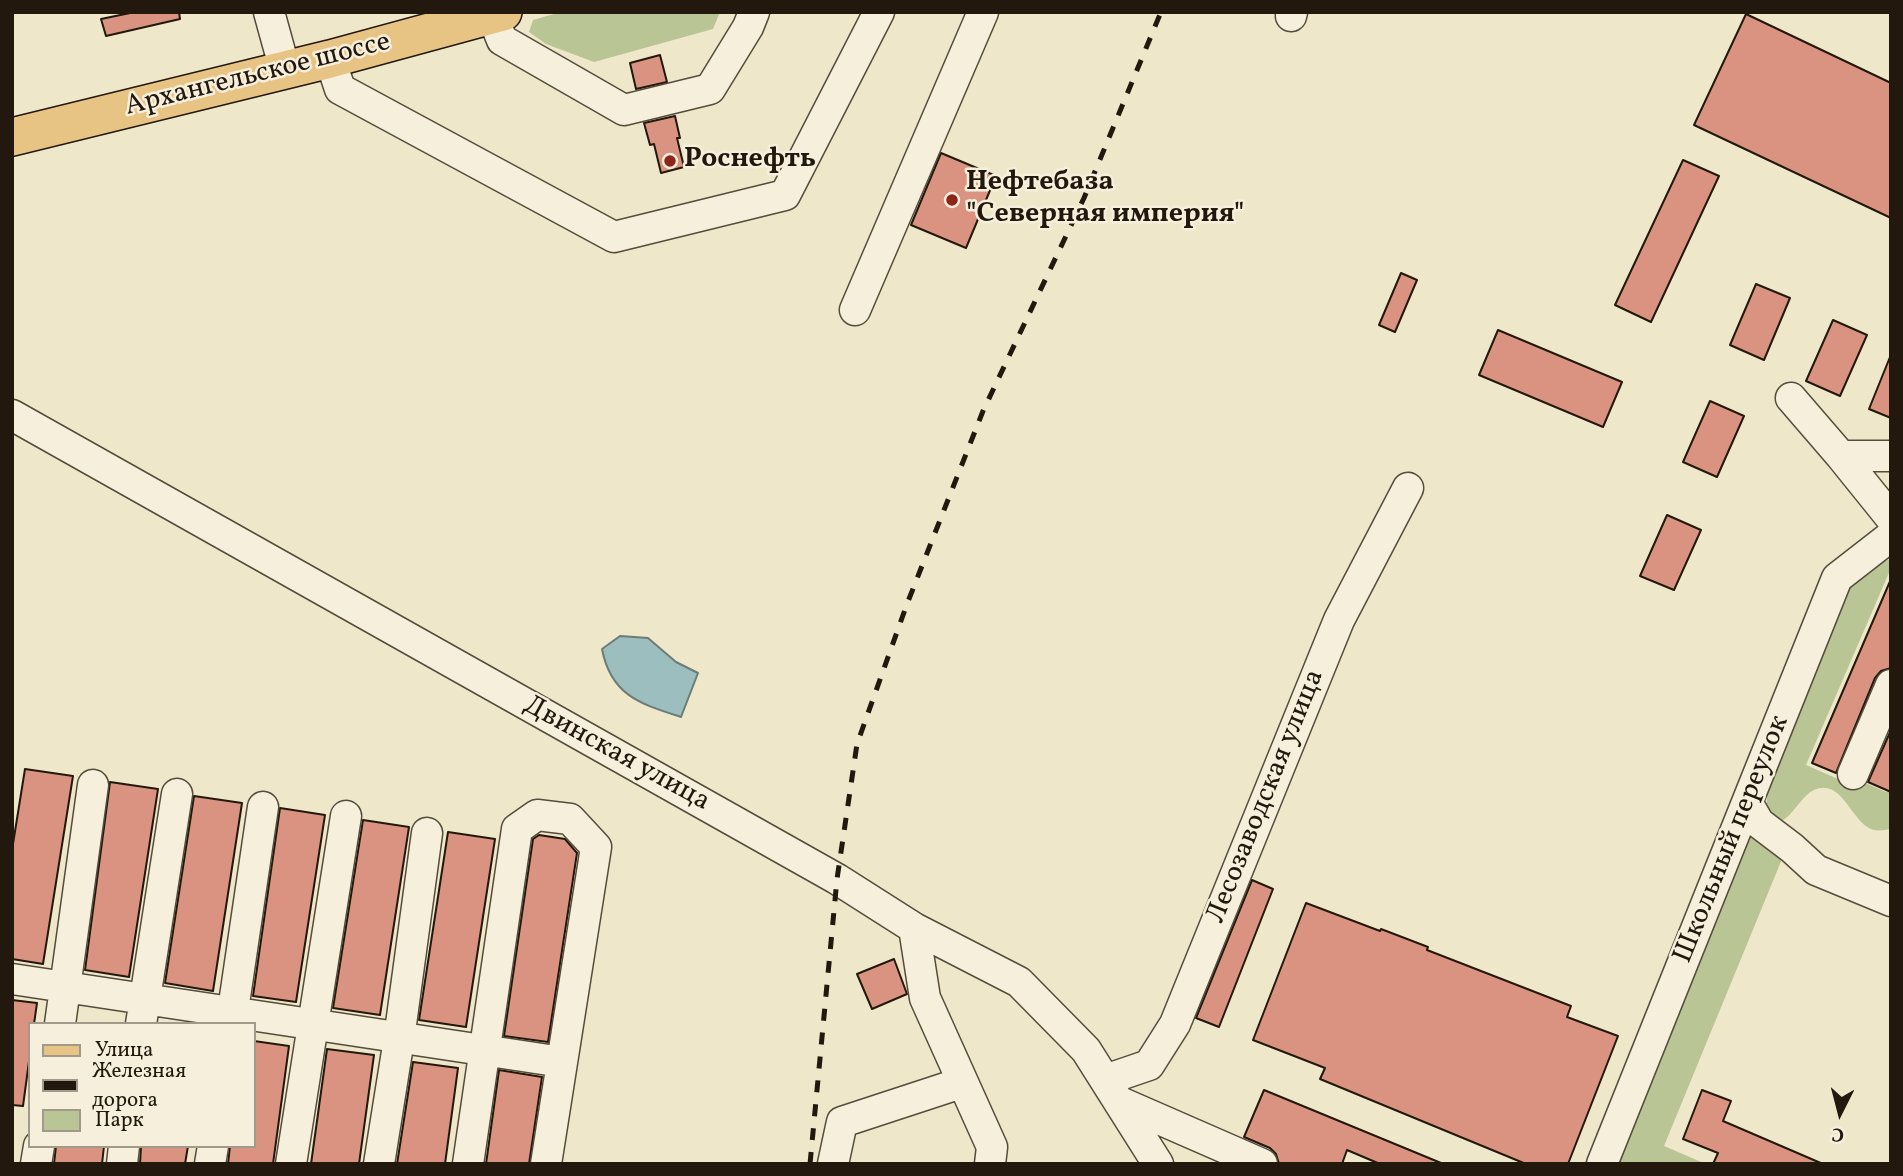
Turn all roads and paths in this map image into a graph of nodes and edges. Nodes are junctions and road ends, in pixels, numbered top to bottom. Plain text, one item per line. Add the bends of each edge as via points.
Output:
1 (269, 12) edge
2 (754, 12) edge
3 (879, 12) edge
4 (983, 12) edge
5 (497, 14) edge
6 (330, 59) junction
7 (285, 70) junction
8 (12, 137) edge
9 (855, 310) dead end
10 (1791, 398) dead end
11 (12, 415) edge
12 (1841, 456) junction
13 (1891, 456) edge
14 (1408, 488) dead end
15 (1891, 518) edge
16 (1891, 536) edge
17 (1891, 685) edge
18 (1853, 774) dead end
19 (93, 785) dead end
20 (177, 794) dead end
21 (1748, 804) junction
22 (263, 807) dead end
23 (346, 816) dead end
24 (427, 833) dead end
25 (1891, 901) edge
26 (914, 928) junction
27 (12, 979) edge
28 (66, 986) junction
29 (143, 1011) edge
30 (232, 1018) edge
31 (60, 1022) edge
32 (314, 1025) junction
33 (399, 1039) junction
34 (485, 1051) junction
35 (562, 1062) junction
36 (961, 1083) junction
37 (1113, 1091) junction
38 (291, 1164) edge
39 (379, 1164) edge
40 (468, 1164) edge
41 (546, 1164) edge
42 (833, 1164) edge
43 (990, 1164) edge
44 (1158, 1164) edge
45 (1262, 1164) edge
46 (1602, 1164) edge

1 - 7 street
2 - 5 street via 710,89 624,110 502,40
3 - 6 street via 785,195 614,237 340,89
4 - 9 street
5 - 6 main road, Архангельское шоссе
6 - 7 main road, Архангельское шоссе
7 - 8 main road, Архангельское шоссе
10 - 12 street
11 - 26 street, Двинская улица via 837,879
12 - 13 street
12 - 15 street
14 - 37 street, Лесозаводская улица via 1339,620 1175,1024 1149,1065
16 - 21 street, Школьный переулок via 1837,578
17 - 18 street
19 - 28 street
20 - 29 street
21 - 25 street via 1759,823 1816,870
21 - 46 street, Школьный переулок
22 - 30 street
23 - 32 street
24 - 33 street
26 - 36 street via 925,998
26 - 37 street, Двинская улица via 1019,982 1086,1050
27 - 28 street
28 - 29 street
28 - 31 street
29 - 30 street
30 - 32 street
32 - 33 street
32 - 38 street
33 - 34 street
33 - 39 street
34 - 35 street
34 - 35 street via 517,830 537,815 570,819 596,847
34 - 40 street
35 - 41 street
36 - 42 street via 842,1122
36 - 43 street via 992,1147
37 - 44 street, Двинская улица
37 - 45 street

